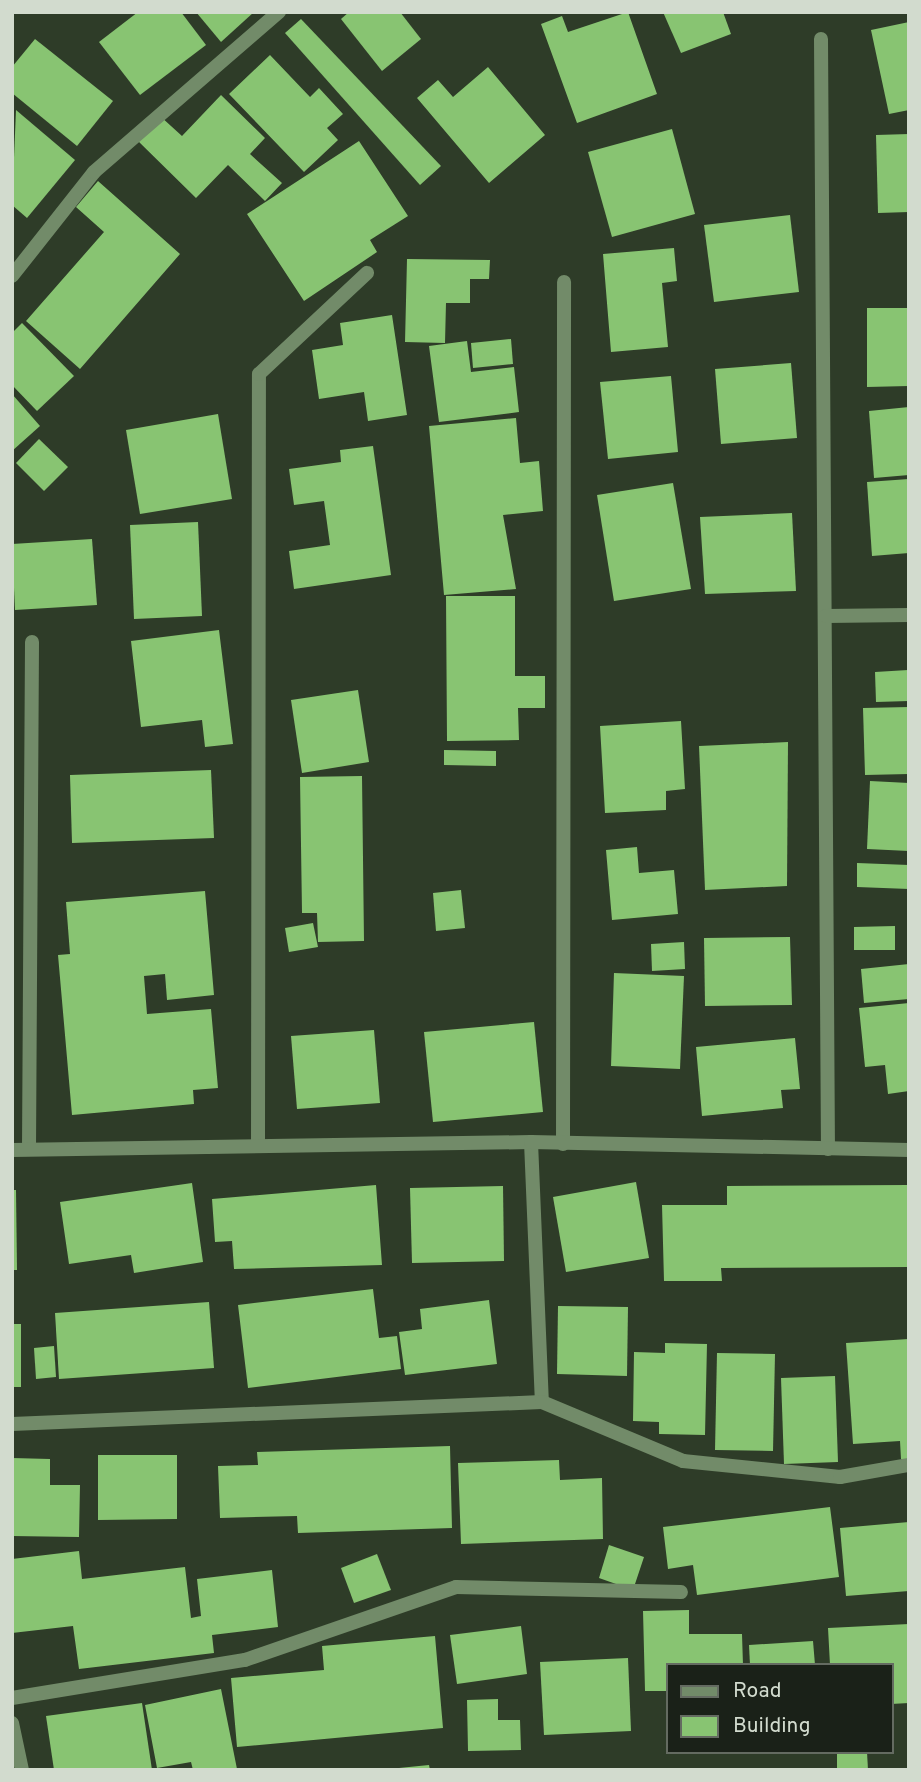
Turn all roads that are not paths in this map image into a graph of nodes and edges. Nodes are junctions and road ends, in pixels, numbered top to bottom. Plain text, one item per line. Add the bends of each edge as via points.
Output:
1 (279, 12) edge
2 (821, 39) dead end
3 (367, 273) dead end
4 (12, 276) edge
5 (564, 282) dead end
6 (909, 615) edge
7 (826, 616) junction
8 (32, 642) dead end
9 (531, 1142) junction
10 (564, 1144) junction
11 (258, 1146) junction
12 (29, 1149) junction
13 (828, 1149) junction
14 (12, 1150) edge
15 (909, 1150) edge
16 (542, 1402) junction
17 (12, 1424) edge
18 (909, 1465) edge
19 (681, 1592) dead end
20 (12, 1698) edge
21 (12, 1723) edge
22 (22, 1770) edge

1 - 4 street via 93,172
2 - 7 street
3 - 11 street via 259,374
5 - 10 street
6 - 7 street
7 - 13 street
8 - 12 street
9 - 10 street
9 - 11 street
9 - 16 street
10 - 13 street
11 - 12 street
12 - 14 street
13 - 15 street
16 - 17 street
16 - 18 street via 683,1461 840,1477
19 - 20 street via 456,1587 245,1660
21 - 22 street

